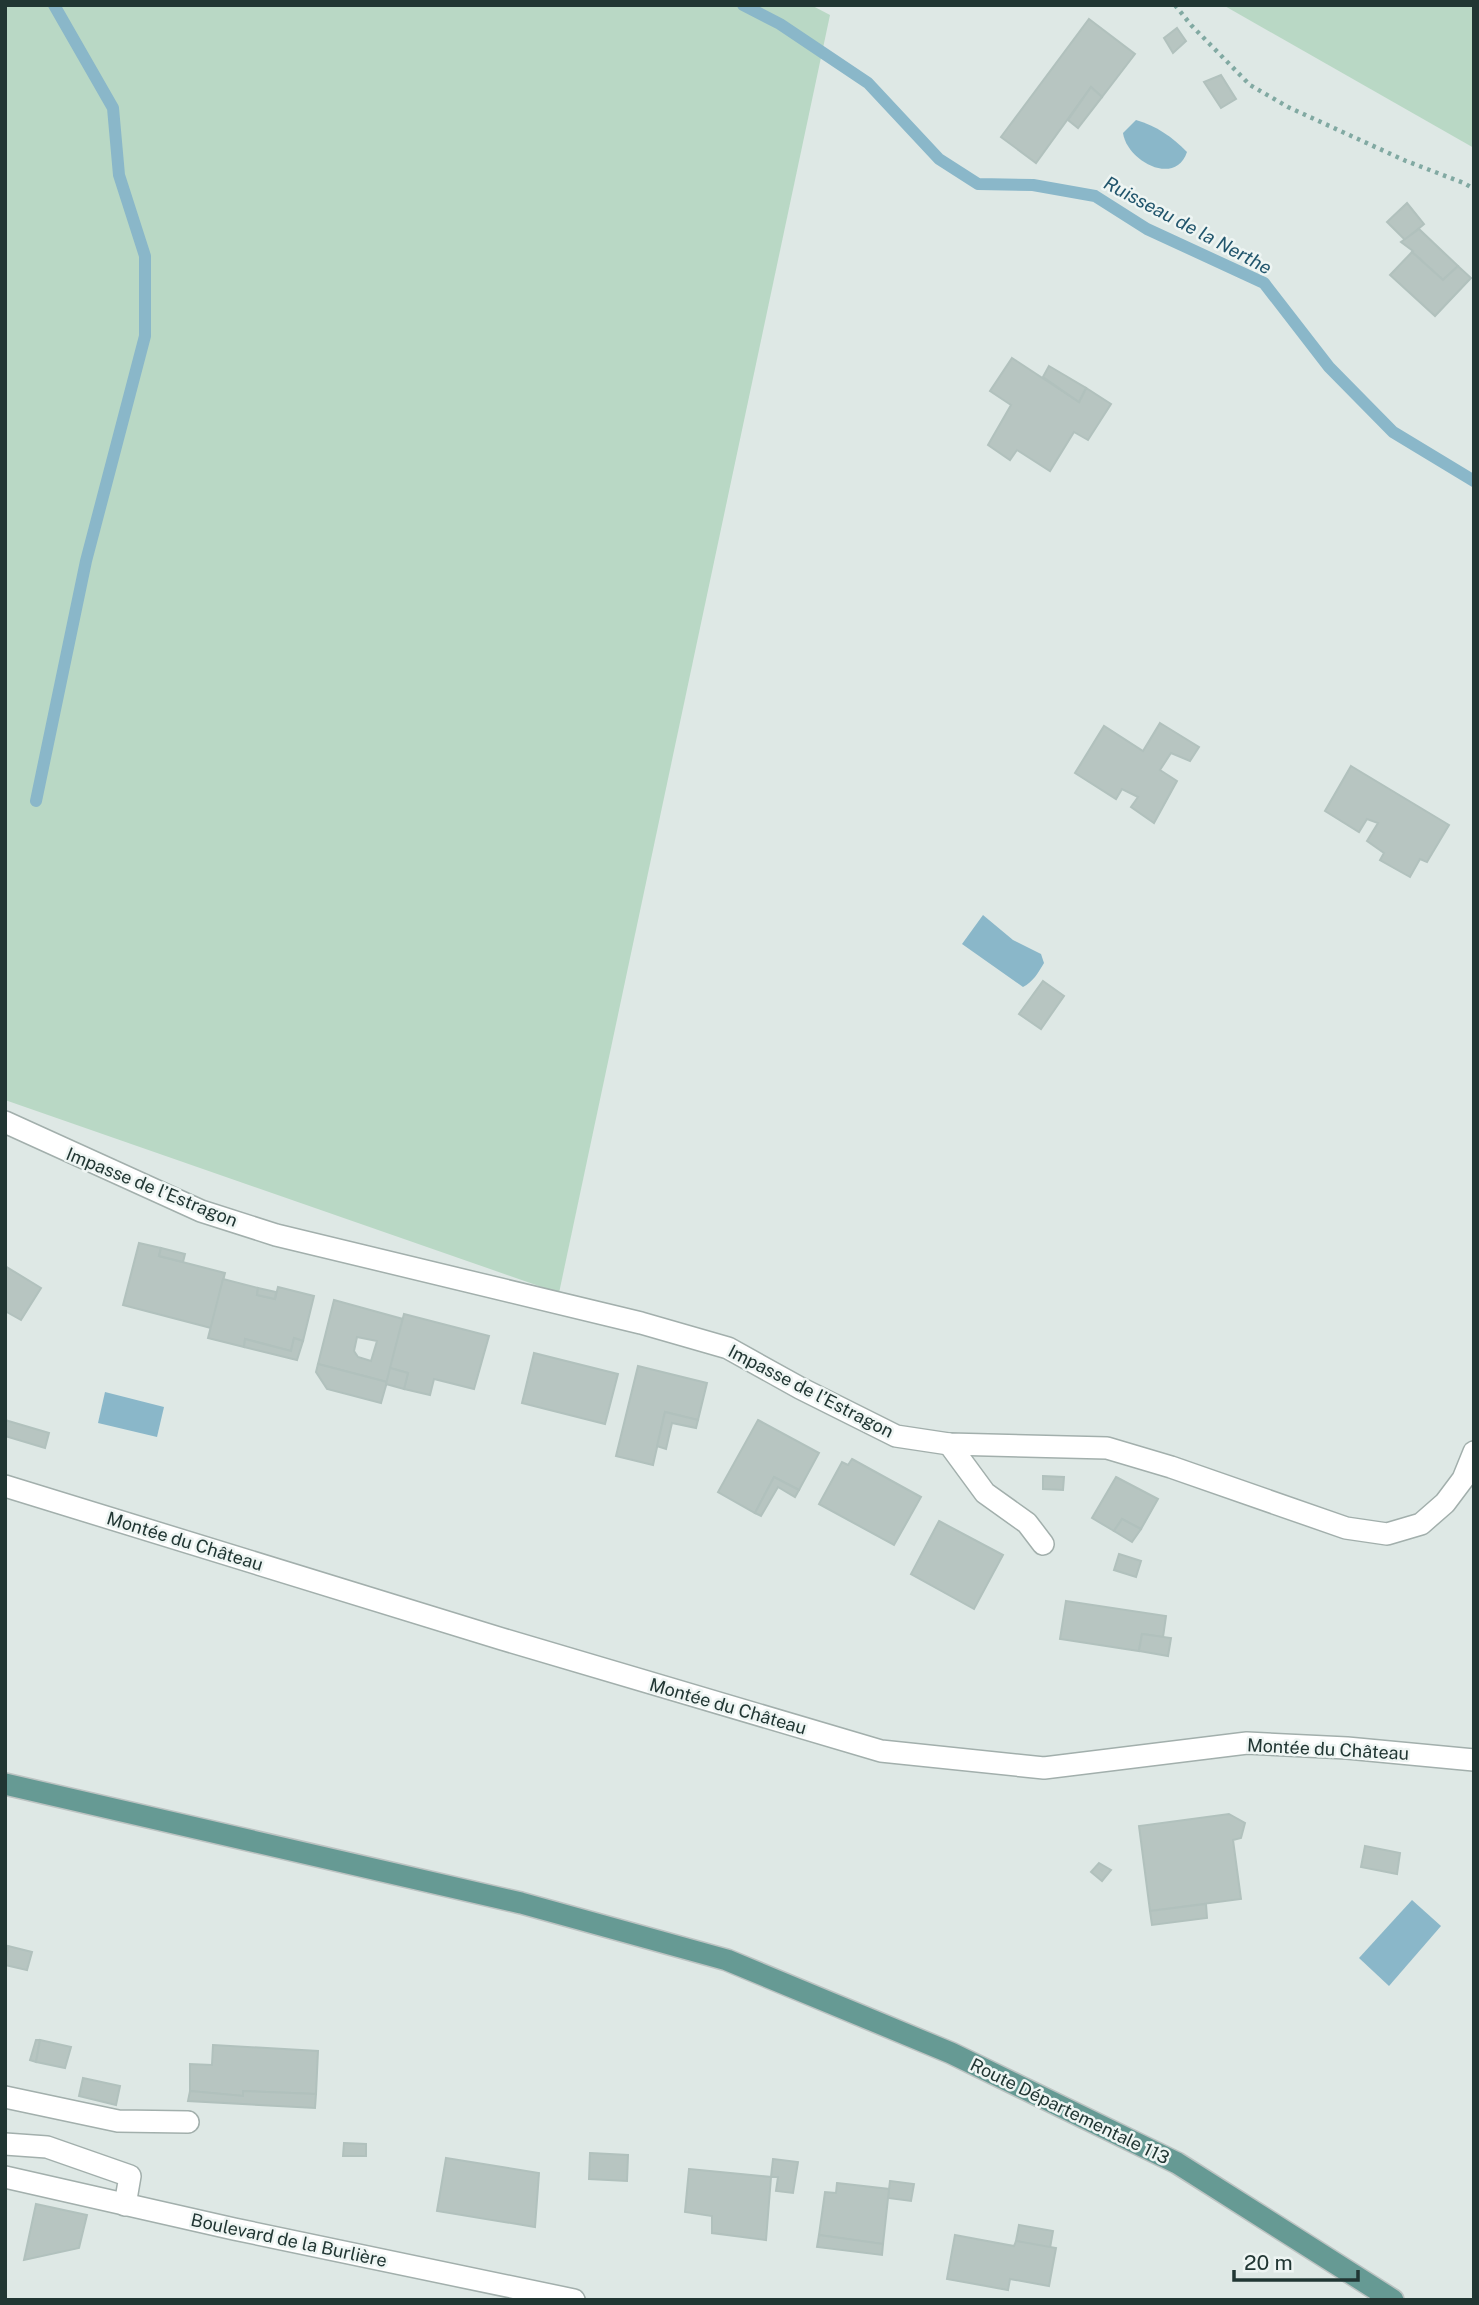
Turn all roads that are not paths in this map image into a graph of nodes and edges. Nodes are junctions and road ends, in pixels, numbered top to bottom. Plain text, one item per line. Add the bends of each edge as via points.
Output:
1 (5, 1122) edge
2 (949, 1444) junction
3 (1474, 1452) edge
4 (5, 1486) edge
5 (1043, 1544) dead end
6 (1474, 1760) edge
7 (5, 1784) edge
8 (5, 2097) edge
9 (188, 2122) dead end
10 (5, 2144) edge
11 (5, 2177) edge
12 (125, 2205) junction
13 (573, 2300) edge
14 (1393, 2300) edge

1 - 2 street, Impasse de l’Estragon via 201,1211 276,1235 729,1348 896,1436
2 - 3 street, Impasse de l’Estragon via 1107,1448 1346,1528 1387,1534 1421,1524 1445,1503 1463,1479
2 - 5 street via 985,1493 1027,1523
4 - 6 street, Montée du Château via 881,1751 1044,1768 1247,1743
7 - 14 main road, Route Départementale 113 via 521,1903 727,1960 951,2053 1177,2163
8 - 9 street via 118,2121
10 - 12 street via 47,2147 130,2176
11 - 12 street, Boulevard de la Burlière
12 - 13 street, Boulevard de la Burlière

